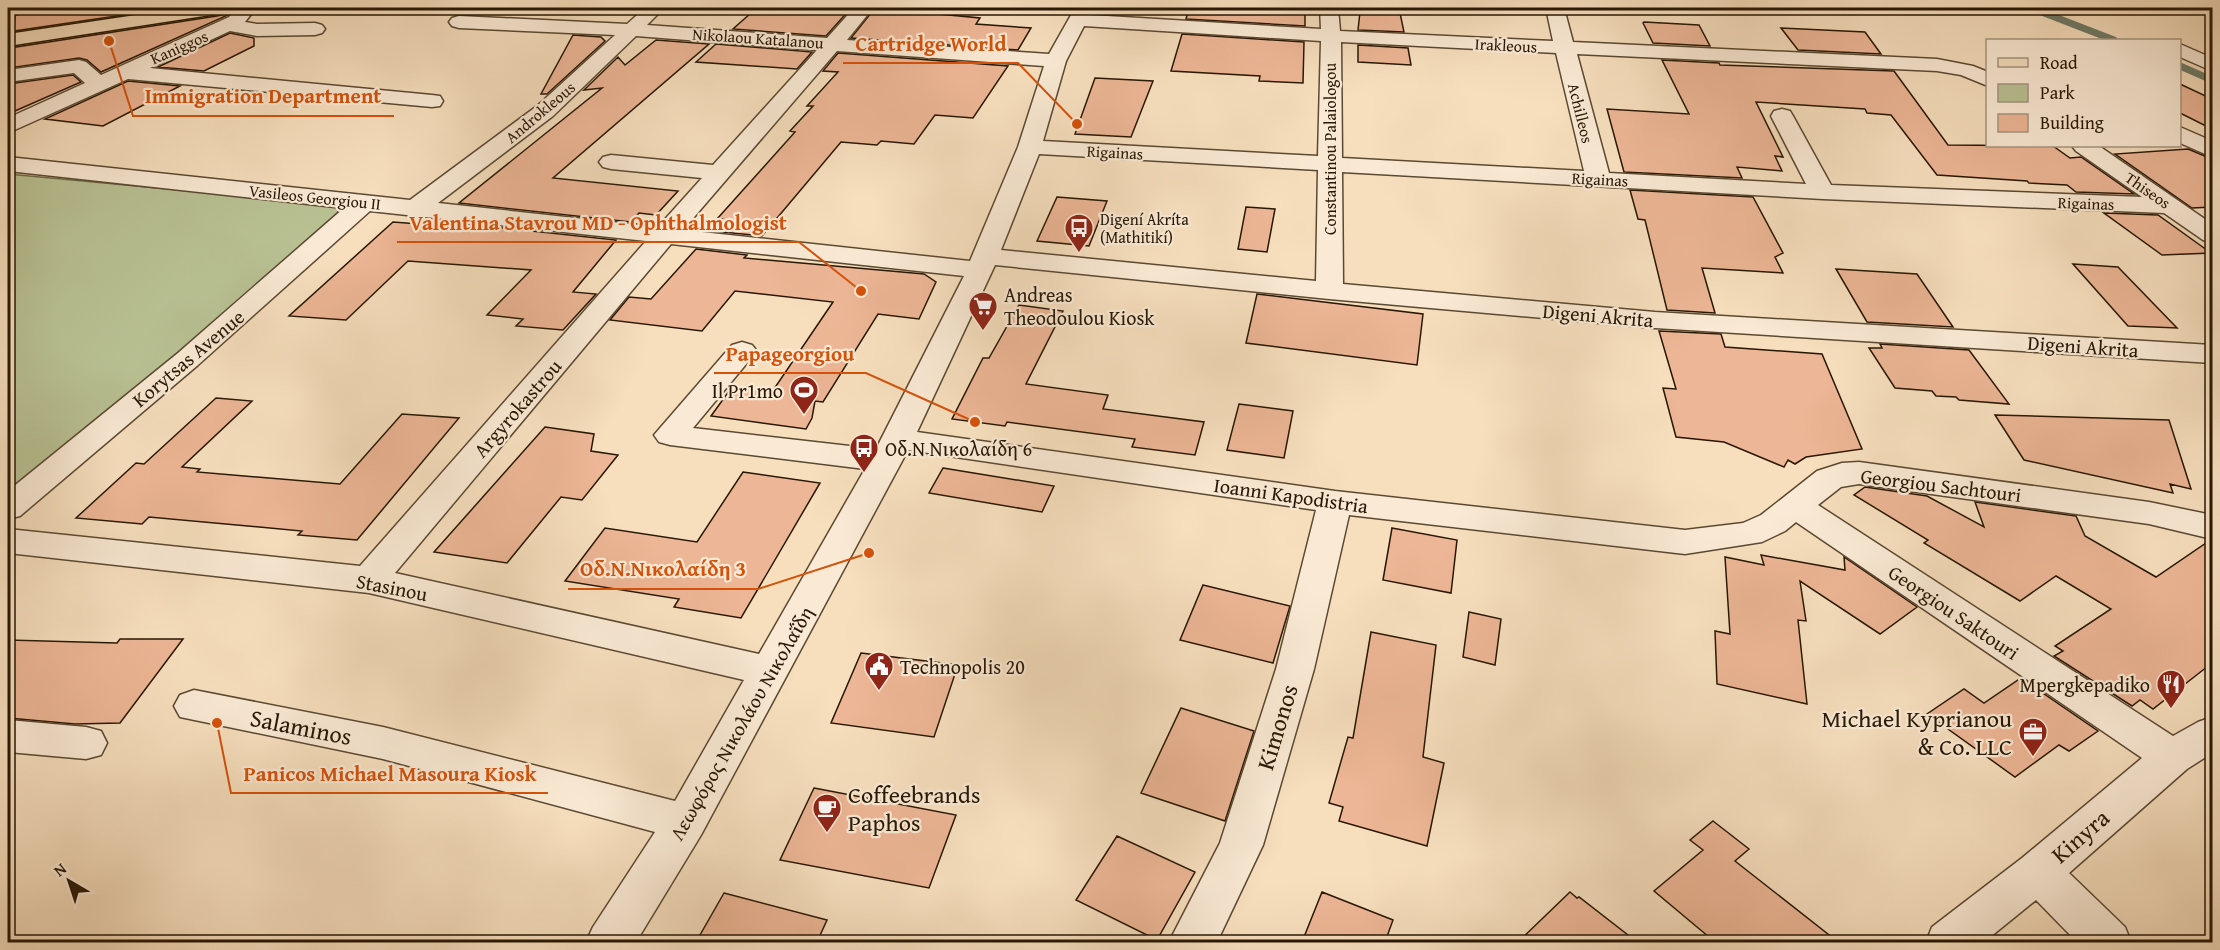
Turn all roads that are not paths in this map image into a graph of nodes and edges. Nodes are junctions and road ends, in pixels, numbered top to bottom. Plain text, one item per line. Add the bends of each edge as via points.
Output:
1 (247, 8) edge
2 (655, 8) edge
3 (864, 8) edge
4 (1329, 8) edge
5 (1555, 8) edge
6 (1080, 14) edge
7 (223, 16) edge
8 (459, 22) dead end
9 (315, 29) dead end
10 (629, 30) junction
11 (1331, 36) junction
12 (8, 40) edge
13 (834, 43) junction
14 (1565, 48) junction
15 (2181, 50) edge
16 (1056, 61) junction
17 (2212, 65) edge
18 (125, 72) junction
19 (8, 76) edge
20 (1986, 79) edge
21 (98, 84) junction
22 (432, 100) dead end
23 (1782, 116) dead end
24 (14, 119) edge
25 (2181, 134) edge
26 (1030, 147) junction
27 (2085, 147) edge
28 (2212, 150) edge
29 (611, 162) dead end
30 (8, 164) edge
31 (1330, 165) junction
32 (719, 173) junction
33 (1598, 178) junction
34 (1823, 192) junction
35 (364, 203) junction
36 (2171, 206) junction
37 (417, 207) junction
38 (2212, 235) edge
39 (664, 236) junction
40 (983, 263) junction
41 (1329, 291) junction
42 (742, 351) dead end
43 (2212, 354) edge
44 (893, 450) junction
45 (1335, 502) junction
46 (1796, 506) junction
47 (8, 508) edge
48 (2212, 527) edge
49 (8, 541) edge
50 (1685, 542) joint
51 (369, 580) junction
52 (771, 672) junction
53 (194, 706) dead end
54 (2212, 733) edge
55 (8, 736) edge
56 (86, 743) dead end
57 (2172, 757) junction
58 (686, 822) junction
59 (2038, 872) junction
60 (610, 942) edge
61 (1192, 942) edge
62 (1949, 942) edge
63 (2108, 942) edge

1 - 7 street, Kaniggos via 236,21
2 - 10 street, Androkleous
3 - 13 street, Argyrokastrou
4 - 11 street, Constantinou Palaiologou
5 - 14 street, Achilleos
6 - 11 street, Irakleous
6 - 16 street, Λεωφόρος Νικολάου Νικολαΐδη
7 - 9 street via 257,30
7 - 12 main road
7 - 18 street, Kaniggos
8 - 10 street, Nikolaou Katalanou
10 - 13 street, Nikolaou Katalanou
10 - 37 street, Androkleous via 545,111
11 - 14 street, Irakleous
11 - 31 street, Constantinou Palaiologou
13 - 16 street, Nikolaou Katalanou
13 - 32 street, Argyrokastrou
14 - 20 street, Irakleous via 1937,64
14 - 33 street, Achilleos
15 - 17 street
16 - 26 street, Λεωφόρος Νικολάου Νικολαΐδη
18 - 21 street, Kaniggos
18 - 22 street
19 - 21 street via 79,66
21 - 24 street, Kaniggos
23 - 34 street
25 - 28 street
26 - 31 street, Rigainas
26 - 40 street, Λεωφόρος Νικολάου Νικολαΐδη
27 - 36 street, Thiseos
29 - 32 street
30 - 35 street, Vasileos Georgiou II
31 - 33 street, Rigainas
31 - 41 street, Constantinou Palaiologou
32 - 39 street, Argyrokastrou
33 - 34 street, Rigainas
34 - 36 street, Rigainas
35 - 37 street, Vasileos Georgiou II
35 - 47 street, Korytsas Avenue via 188,359
36 - 38 street, Thiseos
37 - 39 street, Vasileos Georgiou II
39 - 40 street, Vasileos Georgiou II
39 - 51 street, Argyrokastrou
40 - 41 street, Digeni Akrita
40 - 44 street, Λεωφόρος Νικολάου Νικολαΐδη
41 - 43 street, Digeni Akrita via 1655,320
42 - 44 street, Ioanni Kapodistria via 670,435
44 - 45 street, Ioanni Kapodistria
44 - 52 street, Λεωφόρος Νικολάου Νικολαΐδη
45 - 50 street, Ioanni Kapodistria
45 - 61 street, Kimonos via 1295,669 1241,845
46 - 48 street, Georgiou Sachtouri via 1829,479 1858,473 2149,513
46 - 50 street, Georgiou Sachtouri via 1750,534
46 - 57 street, Georgiou Saktouri
49 - 51 street, Stasinou
51 - 52 street, Stasinou
52 - 58 street, Λεωφόρος Νικολάου Νικολαΐδη
53 - 58 street, Salaminos via 383,743
54 - 57 street, Kinyra
55 - 56 street
57 - 59 street, Kinyra
58 - 60 street, Λεωφόρος Νικολάου Νικολαΐδη
59 - 62 street, Kinyra
59 - 63 street

